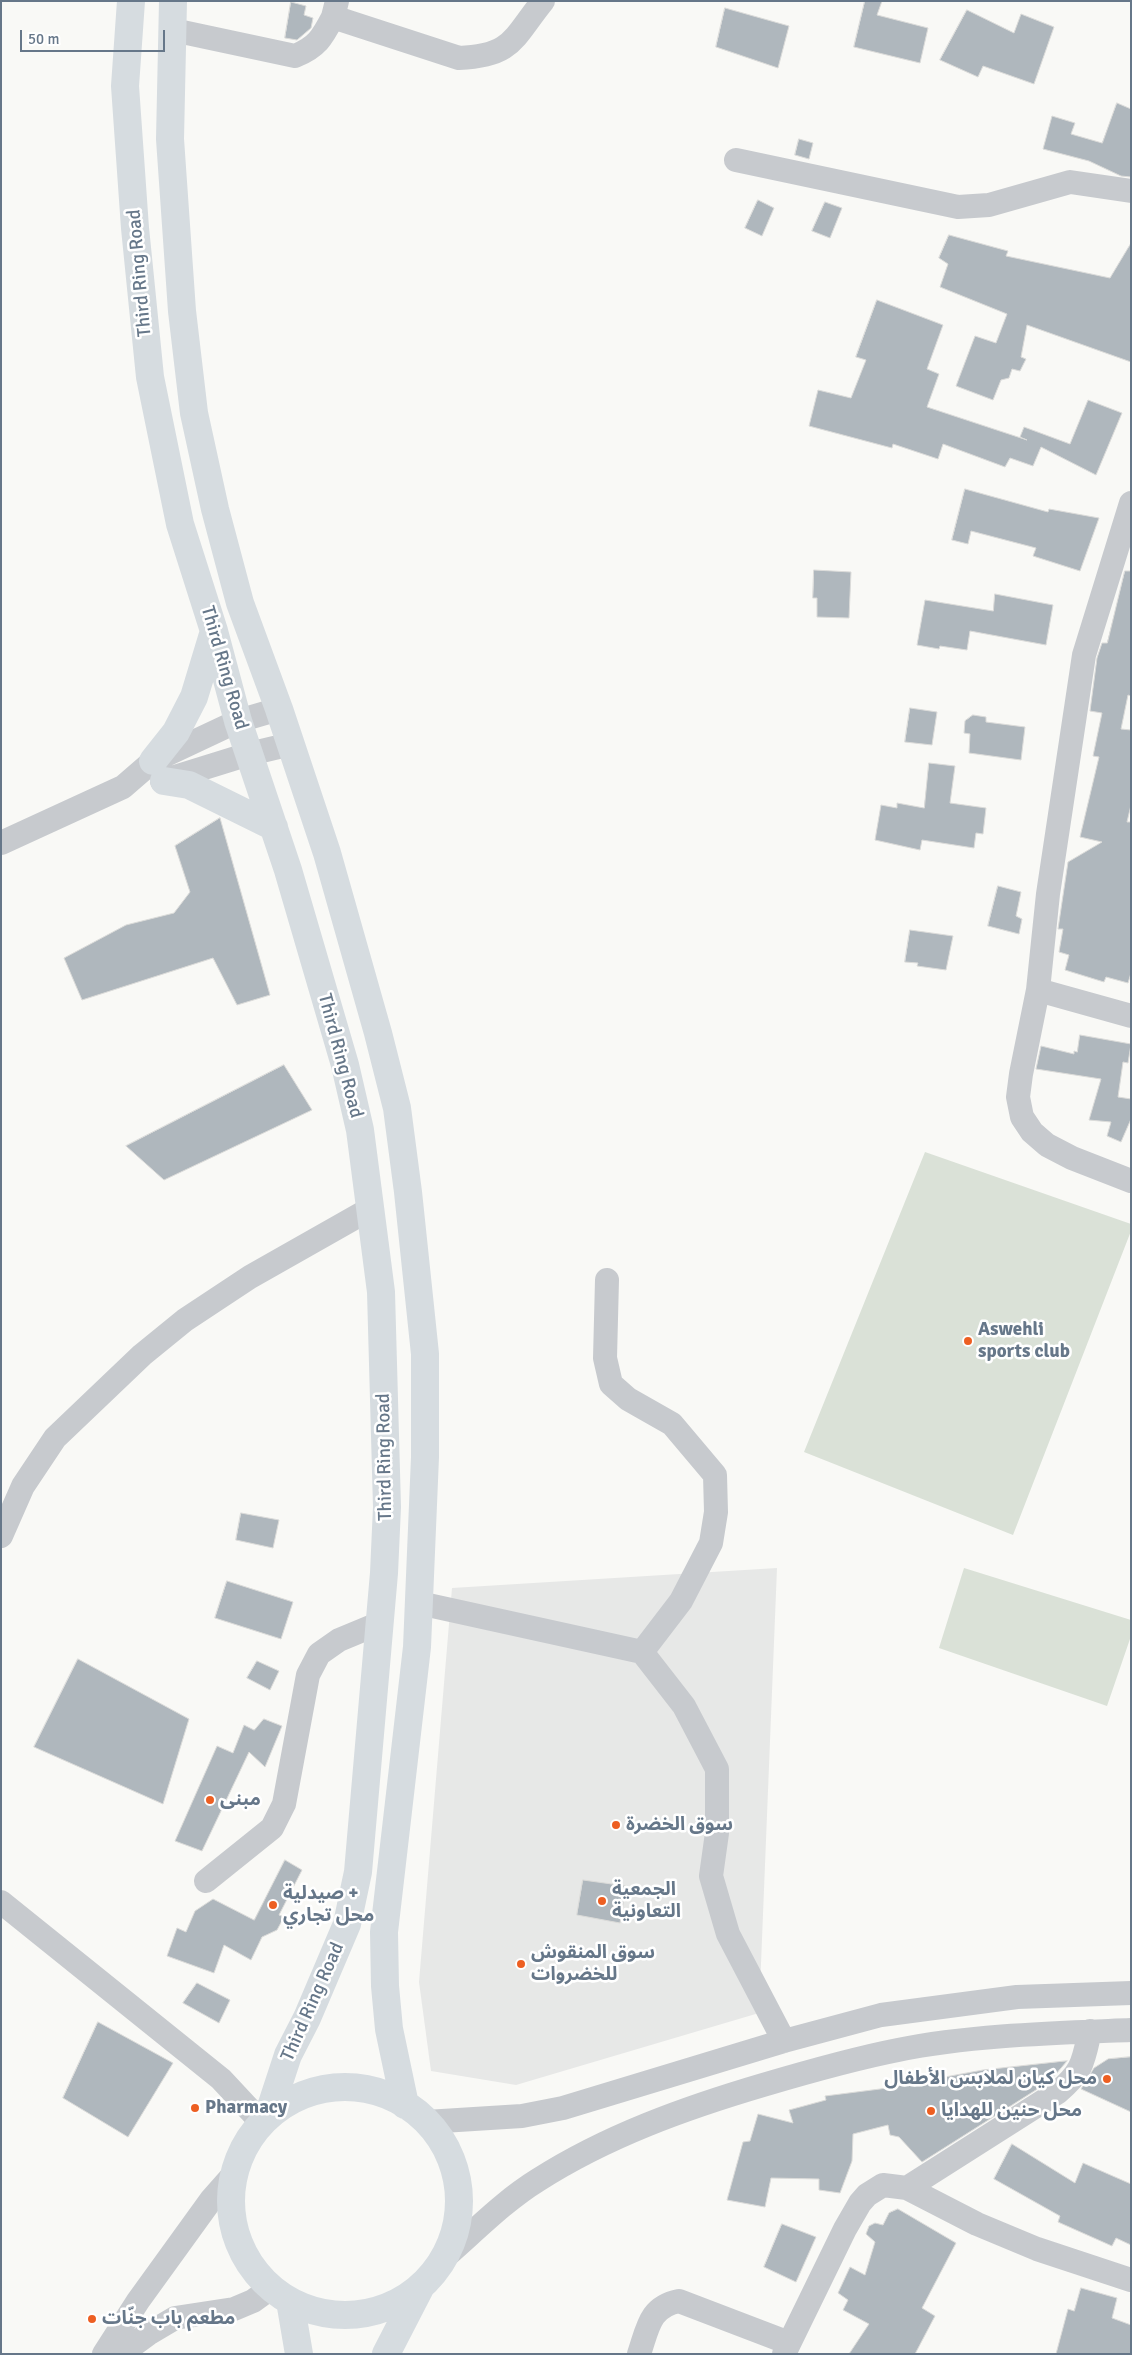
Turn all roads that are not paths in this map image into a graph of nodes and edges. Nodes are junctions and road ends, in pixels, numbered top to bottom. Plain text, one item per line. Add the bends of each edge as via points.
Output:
1 (131, 1) edge
2 (173, 1) edge
3 (543, 1) edge
4 (335, 9) edge
5 (173, 30) junction
6 (736, 160) dead end
7 (1131, 191) edge
8 (1131, 503) edge
9 (1124, 546) edge
10 (214, 631) junction
11 (279, 709) junction
12 (238, 721) junction
13 (291, 744) junction
14 (249, 754) junction
15 (158, 771) junction
16 (274, 826) junction
17 (1, 843) edge
18 (1038, 990) junction
19 (1131, 1016) edge
20 (1131, 1181) edge
21 (370, 1209) junction
22 (607, 1280) dead end
23 (1, 1536) edge
24 (419, 1603) junction
25 (380, 1623) junction
26 (642, 1652) junction
27 (206, 1881) dead end
28 (1, 1902) edge
29 (1131, 1992) edge
30 (1131, 2030) edge
31 (1090, 2031) junction
32 (784, 2041) junction
33 (416, 2113) junction
34 (265, 2120) junction
35 (234, 2174) junction
36 (908, 2188) junction
37 (445, 2257) junction
38 (1131, 2280) edge
39 (420, 2287) junction
40 (280, 2295) junction
41 (787, 2348) edge
42 (104, 2354) edge
43 (121, 2354) edge
44 (299, 2354) edge
45 (386, 2354) edge
46 (639, 2354) edge

1 - 10 main road, Third Ring Road via 125,86 150,377 180,524
2 - 5 main road, Third Ring Road
3 - 4 street via 518,35 501,50 482,57 460,58
4 - 5 street via 323,36 311,49 295,56
5 - 11 main road, Third Ring Road via 170,139 182,311 194,413 240,603
6 - 7 street via 958,207 988,205 1070,182
8 - 9 street
9 - 18 street via 1084,655 1048,894
10 - 12 main road, Third Ring Road
10 - 15 main road via 194,697
11 - 12 street
11 - 13 main road, Third Ring Road
12 - 14 main road, Third Ring Road
12 - 15 street
13 - 14 street
13 - 24 main road, Third Ring Road via 327,853 397,1108 426,1354
14 - 15 street
14 - 16 main road, Third Ring Road
15 - 16 main road
15 - 17 street
16 - 21 main road, Third Ring Road via 345,1065 360,1130
18 - 19 street
18 - 20 street via 1018,1096 1022,1117 1032,1132 1047,1145
21 - 23 street via 250,1277 186,1320 142,1355 55,1438 23,1486
21 - 25 main road, Third Ring Road via 381,1292 388,1506
22 - 26 street via 605,1358 611,1384 628,1399 672,1424 715,1475 716,1512 711,1543 681,1601
24 - 26 street
24 - 33 main road, Third Ring Road via 416,1656 384,1932 384,1986 389,2029
25 - 27 street via 339,1640 318,1654 308,1676 284,1804 272,1828
25 - 34 main road, Third Ring Road via 358,1872 347,1924 288,2055
26 - 32 street via 684,1706 717,1769 718,1833 711,1876 728,1934
28 - 34 street via 221,2079
29 - 32 street via 1016,1997 939,2006 881,2015
30 - 31 street
31 - 36 street via 1079,2071 1063,2088
31 - 37 street via 899,2050 816,2069 705,2102 572,2159 536,2181
32 - 33 street via 563,2108 522,2116
33 - 34 main road via 387,2096 346,2087 326,2089 294,2100
33 - 37 main road via 444,2145 455,2172 458,2201 455,2230
34 - 35 main road via 250,2138
35 - 40 main road via 233,2224 241,2248 254,2270
35 - 42 street via 181,2241
36 - 38 street via 1037,2249
36 - 41 street via 883,2185 860,2203
37 - 39 main road
39 - 40 main road via 397,2303 371,2313 343,2316 316,2312
39 - 45 main road
40 - 43 street via 234,2309 175,2318
40 - 44 main road
41 - 46 street via 679,2301 667,2303 655,2311

